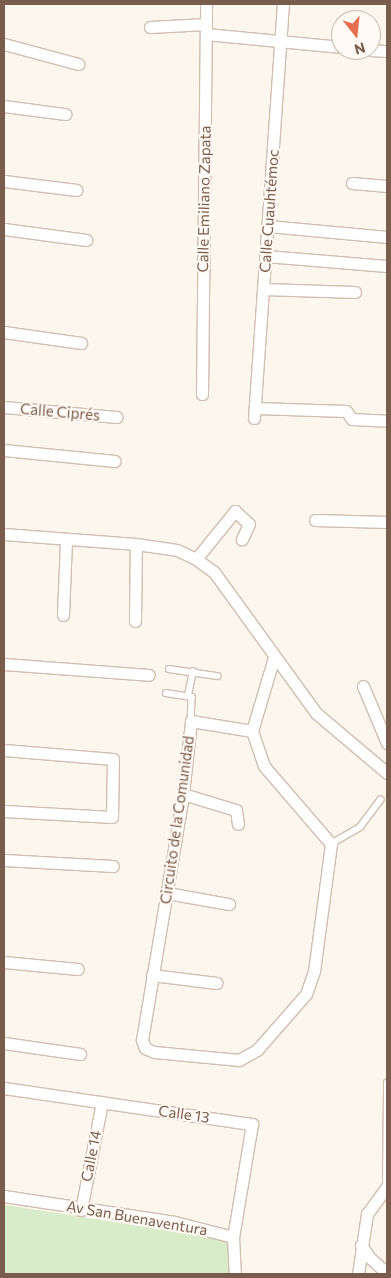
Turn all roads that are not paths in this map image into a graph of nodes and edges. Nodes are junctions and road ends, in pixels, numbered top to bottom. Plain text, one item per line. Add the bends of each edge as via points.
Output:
1 (206, 4) edge
2 (283, 4) edge
3 (150, 27) dead end
4 (206, 29) junction
5 (280, 40) junction
6 (4, 44) edge
7 (331, 45) edge
8 (78, 64) dead end
9 (4, 106) edge
10 (65, 114) dead end
11 (4, 181) edge
12 (352, 183) dead end
13 (387, 186) edge
14 (76, 190) dead end
15 (268, 226) junction
16 (4, 229) edge
17 (387, 237) edge
18 (86, 240) dead end
19 (266, 256) junction
20 (387, 266) edge
21 (263, 289) junction
22 (355, 292) dead end
23 (4, 332) edge
24 (81, 343) dead end
25 (202, 394) dead end
26 (4, 407) edge
27 (117, 417) dead end
28 (387, 421) edge
29 (4, 450) edge
30 (114, 461) dead end
31 (314, 520) dead end
32 (387, 522) edge
33 (4, 534) edge
34 (242, 539) dead end
35 (66, 540) junction
36 (136, 544) junction
37 (196, 559) junction
38 (64, 614) dead end
39 (135, 621) dead end
40 (274, 658) junction
41 (4, 664) edge
42 (169, 669) dead end
43 (193, 672) junction
44 (149, 675) dead end
45 (217, 676) dead end
46 (363, 686) dead end
47 (166, 693) dead end
48 (188, 695) junction
49 (191, 722) junction
50 (252, 731) junction
51 (387, 743) edge
52 (4, 750) edge
53 (387, 773) edge
54 (183, 794) junction
55 (380, 800) dead end
56 (4, 811) edge
57 (238, 824) dead end
58 (331, 844) junction
59 (4, 860) edge
60 (113, 866) dead end
61 (168, 893) junction
62 (229, 904) dead end
63 (4, 962) edge
64 (78, 969) dead end
65 (152, 975) junction
66 (217, 983) dead end
67 (4, 1042) edge
68 (80, 1054) dead end
69 (387, 1083) edge
70 (4, 1088) edge
71 (102, 1102) junction
72 (387, 1187) edge
73 (4, 1196) edge
74 (81, 1210) junction
75 (233, 1237) junction
76 (361, 1245) junction
77 (387, 1273) edge
78 (236, 1274) edge
79 (358, 1274) edge

1 - 4 street, Calle Emiliano Zapata
2 - 5 street, Calle Cuauhtémoc
3 - 4 street
4 - 5 street
4 - 25 street, Calle Emiliano Zapata
5 - 7 street
5 - 15 street, Calle Cuauhtémoc
6 - 8 street
9 - 10 street
11 - 14 street
12 - 13 street
15 - 17 street
15 - 19 street, Calle Cuauhtémoc
16 - 18 street
19 - 20 street
19 - 21 street, Calle Cuauhtémoc
21 - 22 street
21 - 28 street, Calle Cuauhtémoc via 255,413 346,411 352,419
23 - 24 street
26 - 27 street, Calle Ciprés
29 - 30 street
31 - 32 street
33 - 35 street
34 - 37 street via 249,524 235,512
35 - 36 street
35 - 38 street
36 - 37 street via 177,550
36 - 39 street
37 - 40 street via 214,572
40 - 50 street
40 - 53 street via 316,713
41 - 44 street
42 - 43 lane
43 - 45 lane
43 - 48 lane
46 - 51 street
47 - 48 lane
48 - 49 lane via 194,701
49 - 50 street, Circuito de la Comunidad
49 - 54 street, Circuito de la Comunidad
50 - 58 street via 264,766
52 - 56 street via 113,759 112,816
54 - 57 street via 236,810
54 - 61 street, Circuito de la Comunidad
55 - 58 lane via 360,827
58 - 65 street, Circuito de la Comunidad via 314,971 306,994 250,1057 239,1060 154,1052 145,1048 142,1040
59 - 60 street
61 - 62 street
61 - 65 street, Circuito de la Comunidad
63 - 64 street
65 - 66 street
67 - 68 street
69 - 72 lane
70 - 71 street, Calle 13
71 - 74 street, Calle 14
71 - 75 street, Calle 13 via 252,1124
72 - 76 street via 367,1214
73 - 74 street, Av San Buenaventura
74 - 75 street, Av San Buenaventura via 175,1222
75 - 78 street
76 - 77 street via 368,1257
76 - 79 street

